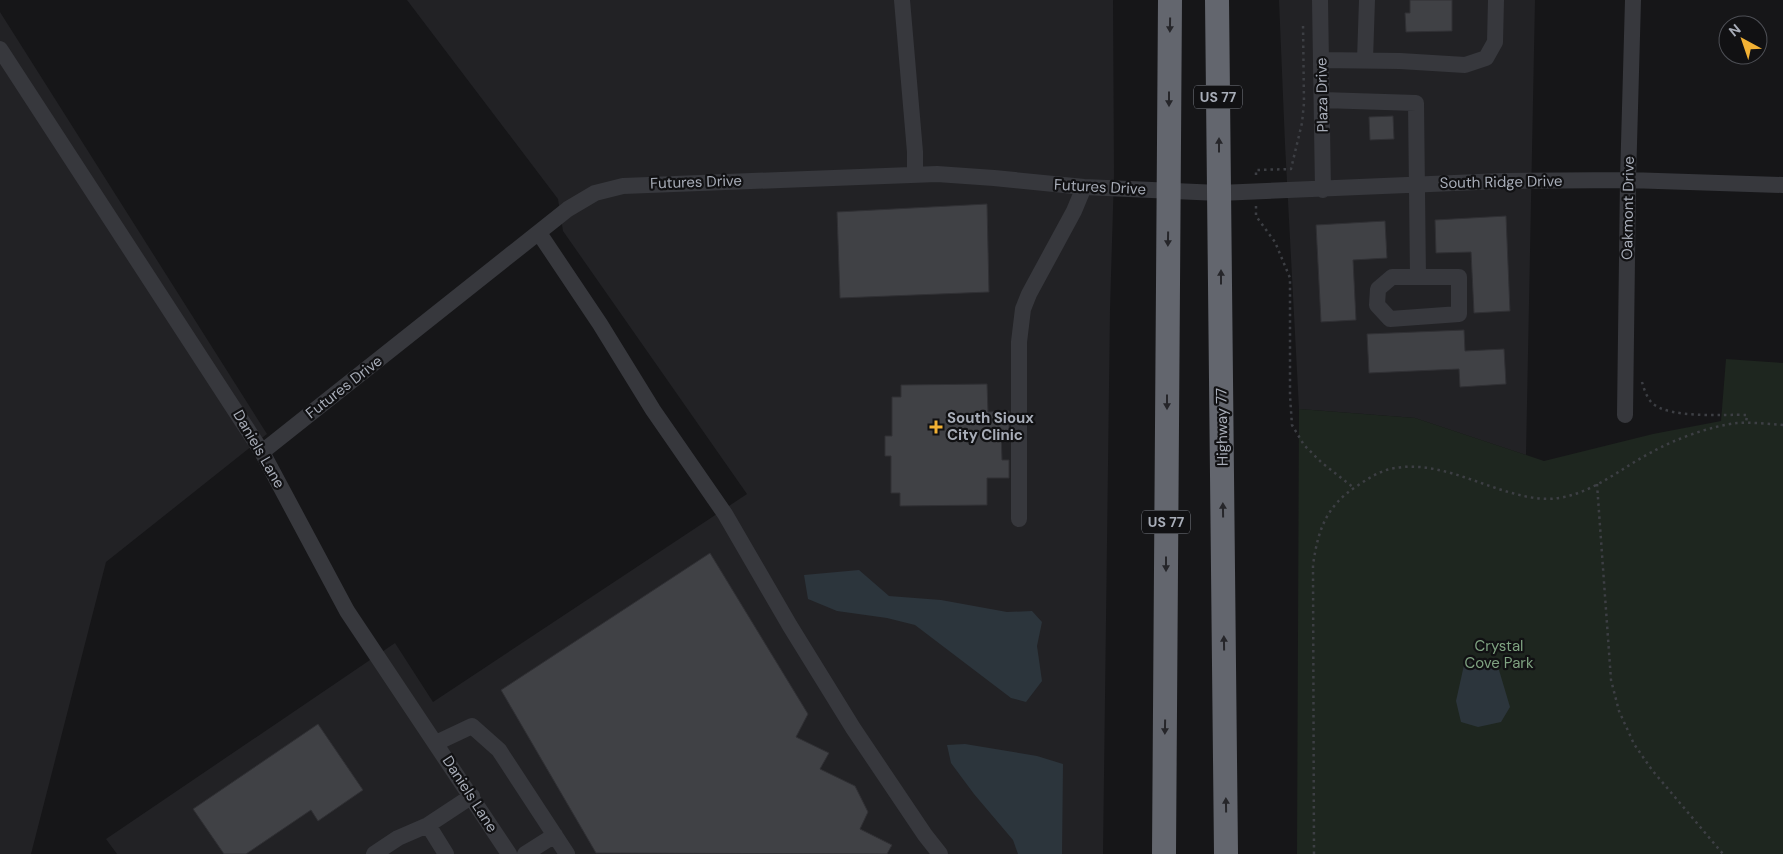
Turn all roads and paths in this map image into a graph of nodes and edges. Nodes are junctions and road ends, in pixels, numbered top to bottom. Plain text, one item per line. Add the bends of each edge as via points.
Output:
1 (902, 0) edge
2 (1170, 0) edge
3 (1217, 0) edge
4 (1320, 0) edge
5 (1367, 0) edge
6 (1496, 0) edge
7 (1633, 0) edge
8 (1303, 19) dead end
9 (0, 49) edge
10 (1321, 60) junction
11 (1365, 60) junction
12 (1322, 100) junction
13 (915, 174) junction
14 (1628, 180) junction
15 (1417, 185) junction
16 (1783, 185) edge
17 (1084, 187) junction
18 (1169, 190) junction
19 (1323, 190) junction
20 (1256, 192) junction
21 (1219, 193) junction
22 (539, 233) junction
23 (1418, 277) junction
24 (1642, 382) dead end
25 (1625, 415) dead end
26 (1746, 423) junction
27 (1783, 425) edge
28 (262, 452) junction
29 (1597, 484) junction
30 (1354, 488) junction
31 (1019, 519) dead end
32 (436, 743) junction
33 (472, 796) junction
34 (428, 826) junction
35 (555, 835) junction
36 (374, 854) edge
37 (446, 854) edge
38 (509, 854) edge
39 (525, 854) edge
40 (568, 854) edge
41 (940, 854) edge
42 (1164, 854) edge
43 (1226, 854) edge
44 (1314, 854) edge
45 (1723, 854) edge

1 - 13 street
2 -> 18 highway, US 77
21 -> 3 highway, Highway 77 / US 77
4 - 10 street, Plaza Drive
5 - 11 street
6 - 11 street via 1495,42 1486,58 1465,65
7 - 14 street, Oakmont Drive
8 - 20 path via 1304,103 1291,169 1256,170
9 - 28 street, Daniels Lane
10 - 11 street
10 - 12 street, Plaza Drive
12 - 15 street via 1416,103
12 - 19 street, Plaza Drive
13 - 17 street, Futures Drive via 974,176
13 - 22 street, Futures Drive via 623,186 590,196
14 - 15 street, South Ridge Drive
14 - 16 street, South Ridge Drive
14 - 25 street, Oakmont Drive
15 - 19 street, South Ridge Drive
15 - 23 street
17 - 18 street, Futures Drive
17 - 31 street via 1023,309 1019,342
18 - 21 street, Futures Drive
18 -> 42 highway, US 77
19 - 20 street, South Ridge Drive
20 - 21 street, South Ridge Drive
20 - 30 path via 1256,216 1275,242 1290,278 1292,425 1304,445
43 -> 21 highway, Highway 77 / US 77
22 - 28 street, Futures Drive
22 - 41 street via 653,410 725,514 853,728
23 - 23 street via 1458,277 1459,314 1390,319 1377,306 1378,289 1392,277
24 - 26 path via 1651,402 1658,407 1686,415 1748,415
26 - 27 path
26 - 29 path via 1678,439
28 - 32 street, Daniels Lane via 347,611
29 - 30 path via 1567,497 1536,499 1431,468 1395,468 1372,476
29 - 45 path via 1610,680 1619,711 1634,744 1652,770
30 - 44 path via 1328,514 1318,537 1313,565
32 - 33 street, Daniels Lane
32 - 35 street via 472,726 499,750
33 - 34 street
33 - 38 street, Daniels Lane
34 - 36 street via 398,838
34 - 37 street
35 - 39 street
35 - 40 street

